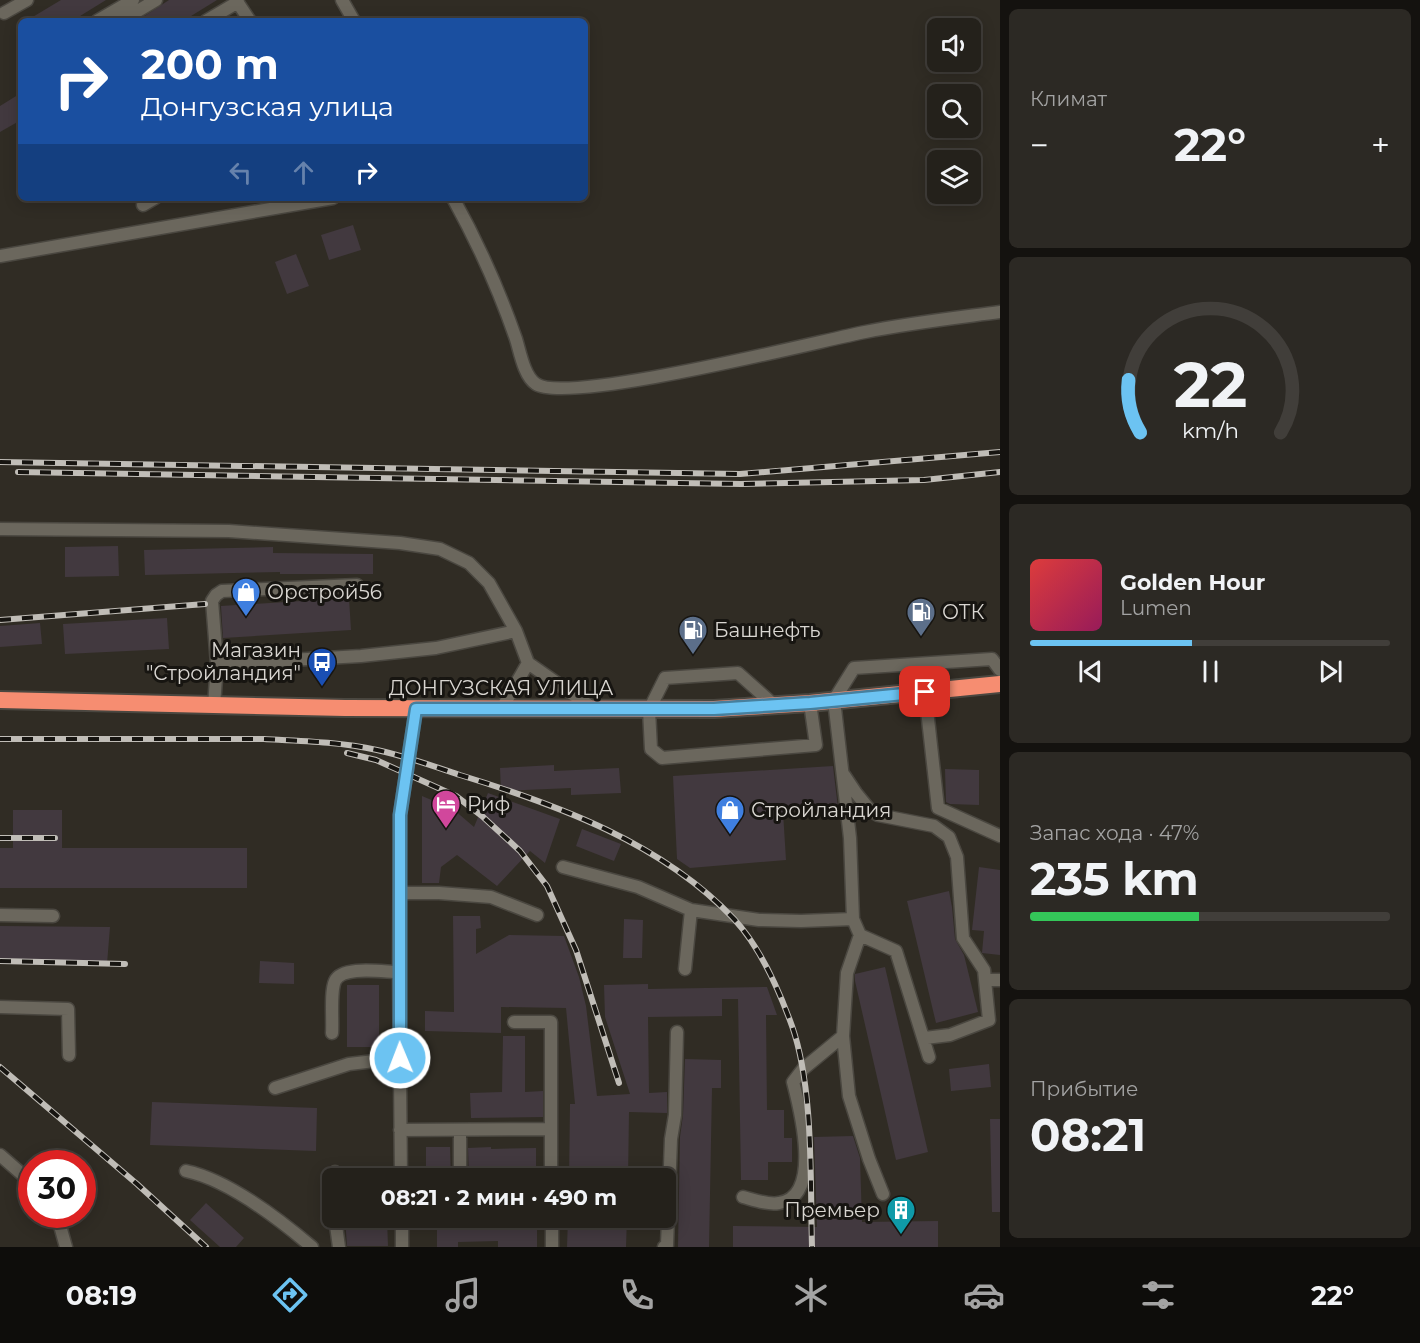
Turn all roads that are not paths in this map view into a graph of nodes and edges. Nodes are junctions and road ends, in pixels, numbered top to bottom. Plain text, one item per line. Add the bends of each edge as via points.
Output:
1 (27, 0) edge
2 (132, 0) edge
3 (156, 0) edge
4 (342, 0) edge
5 (237, 1) edge
6 (4, 13) dead end
7 (102, 18) edge
8 (126, 18) edge
9 (211, 18) edge
10 (248, 18) edge
11 (352, 18) edge
12 (150, 201) edge
13 (308, 201) edge
14 (455, 201) edge
15 (143, 205) dead end
16 (0, 256) edge
17 (1000, 312) edge
18 (0, 529) edge
19 (357, 585) dead end
20 (516, 631) junction
21 (528, 663) junction
22 (217, 664) junction
23 (1000, 670) edge
24 (1000, 684) edge
25 (925, 692) junction
26 (0, 700) edge
27 (834, 700) junction
28 (810, 703) junction
29 (774, 705) junction
30 (213, 706) junction
31 (416, 709) junction
32 (501, 710) junction
33 (595, 710) junction
34 (649, 710) junction
35 (842, 772) junction
36 (1000, 836) edge
37 (563, 867) dead end
38 (400, 893) junction
39 (691, 910) junction
40 (0, 915) edge
41 (537, 915) dead end
42 (53, 916) dead end
43 (853, 919) junction
44 (860, 935) junction
45 (685, 969) dead end
46 (399, 972) junction
47 (986, 980) junction
48 (1000, 980) edge
49 (0, 1007) edge
50 (514, 1022) dead end
51 (677, 1032) dead end
52 (332, 1033) dead end
53 (843, 1036) junction
54 (925, 1038) junction
55 (69, 1055) dead end
56 (929, 1057) dead end
57 (400, 1058) junction
58 (275, 1088) dead end
59 (551, 1129) junction
60 (460, 1130) junction
61 (400, 1131) junction
62 (0, 1155) edge
63 (401, 1168) edge
64 (460, 1168) edge
65 (551, 1168) edge
66 (18, 1171) edge
67 (186, 1172) dead end
68 (883, 1194) dead end
69 (743, 1197) dead end
70 (61, 1228) edge
71 (336, 1228) edge
72 (402, 1228) edge
73 (552, 1228) edge
74 (66, 1247) edge
75 (312, 1247) edge
76 (339, 1247) edge
77 (402, 1247) edge
78 (552, 1247) edge
79 (664, 1247) edge

1 - 6 street
2 - 7 street
3 - 8 street
4 - 11 street
5 - 9 street
5 - 10 street
12 - 15 street
13 - 16 street
14 - 17 street via 505,306 527,372 534,383 548,389 703,368 867,332
18 - 20 street via 229,531 440,549 469,563 489,583
19 - 22 street via 222,591 212,602
20 - 21 street
20 - 22 street via 436,648
21 - 32 street
21 - 33 street
22 - 30 street
23 - 27 street via 992,659 854,668
24 - 25 highway, ДОНГУЗСКАЯ УЛИЦА
25 - 27 highway, ДОНГУЗСКАЯ УЛИЦА
25 - 36 street via 938,808
26 - 30 highway, ДОНГУЗСКАЯ УЛИЦА
27 - 28 highway, ДОНГУЗСКАЯ УЛИЦА
27 - 35 street
28 - 29 highway, ДОНГУЗСКАЯ УЛИЦА
28 - 34 street via 816,745 662,758 651,749
29 - 34 highway, ДОНГУЗСКАЯ УЛИЦА
29 - 34 street via 738,673 665,678
30 - 31 highway, ДОНГУЗСКАЯ УЛИЦА
31 - 32 highway, ДОНГУЗСКАЯ УЛИЦА
31 - 38 street via 400,815
32 - 33 highway, ДОНГУЗСКАЯ УЛИЦА
33 - 34 highway, ДОНГУЗСКАЯ УЛИЦА
35 - 43 street via 850,838
35 - 47 street via 869,809 878,815 934,826 949,837 957,857 963,938 984,970
37 - 39 street via 638,887
38 - 41 street via 491,897
38 - 46 street
39 - 43 street via 759,920
39 - 45 street
40 - 42 street
43 - 44 street
44 - 53 street via 847,973
44 - 54 street via 896,951
46 - 52 street via 348,971 339,975 334,982
46 - 57 street
47 - 48 street
47 - 54 street via 990,1020 950,1035
49 - 55 street via 68,1009
50 - 59 street via 551,1022
51 - 79 street via 675,1115
53 - 68 street via 849,1096
53 - 69 street via 793,1082 805,1140 804,1177 796,1194 781,1203
54 - 56 street
57 - 58 street via 348,1064
57 - 61 street
59 - 60 street
59 - 65 street
60 - 61 street
60 - 64 street
61 - 63 street
62 - 66 street
67 - 75 street via 219,1182 283,1222
70 - 74 street
71 - 76 street
72 - 77 street
73 - 78 street

